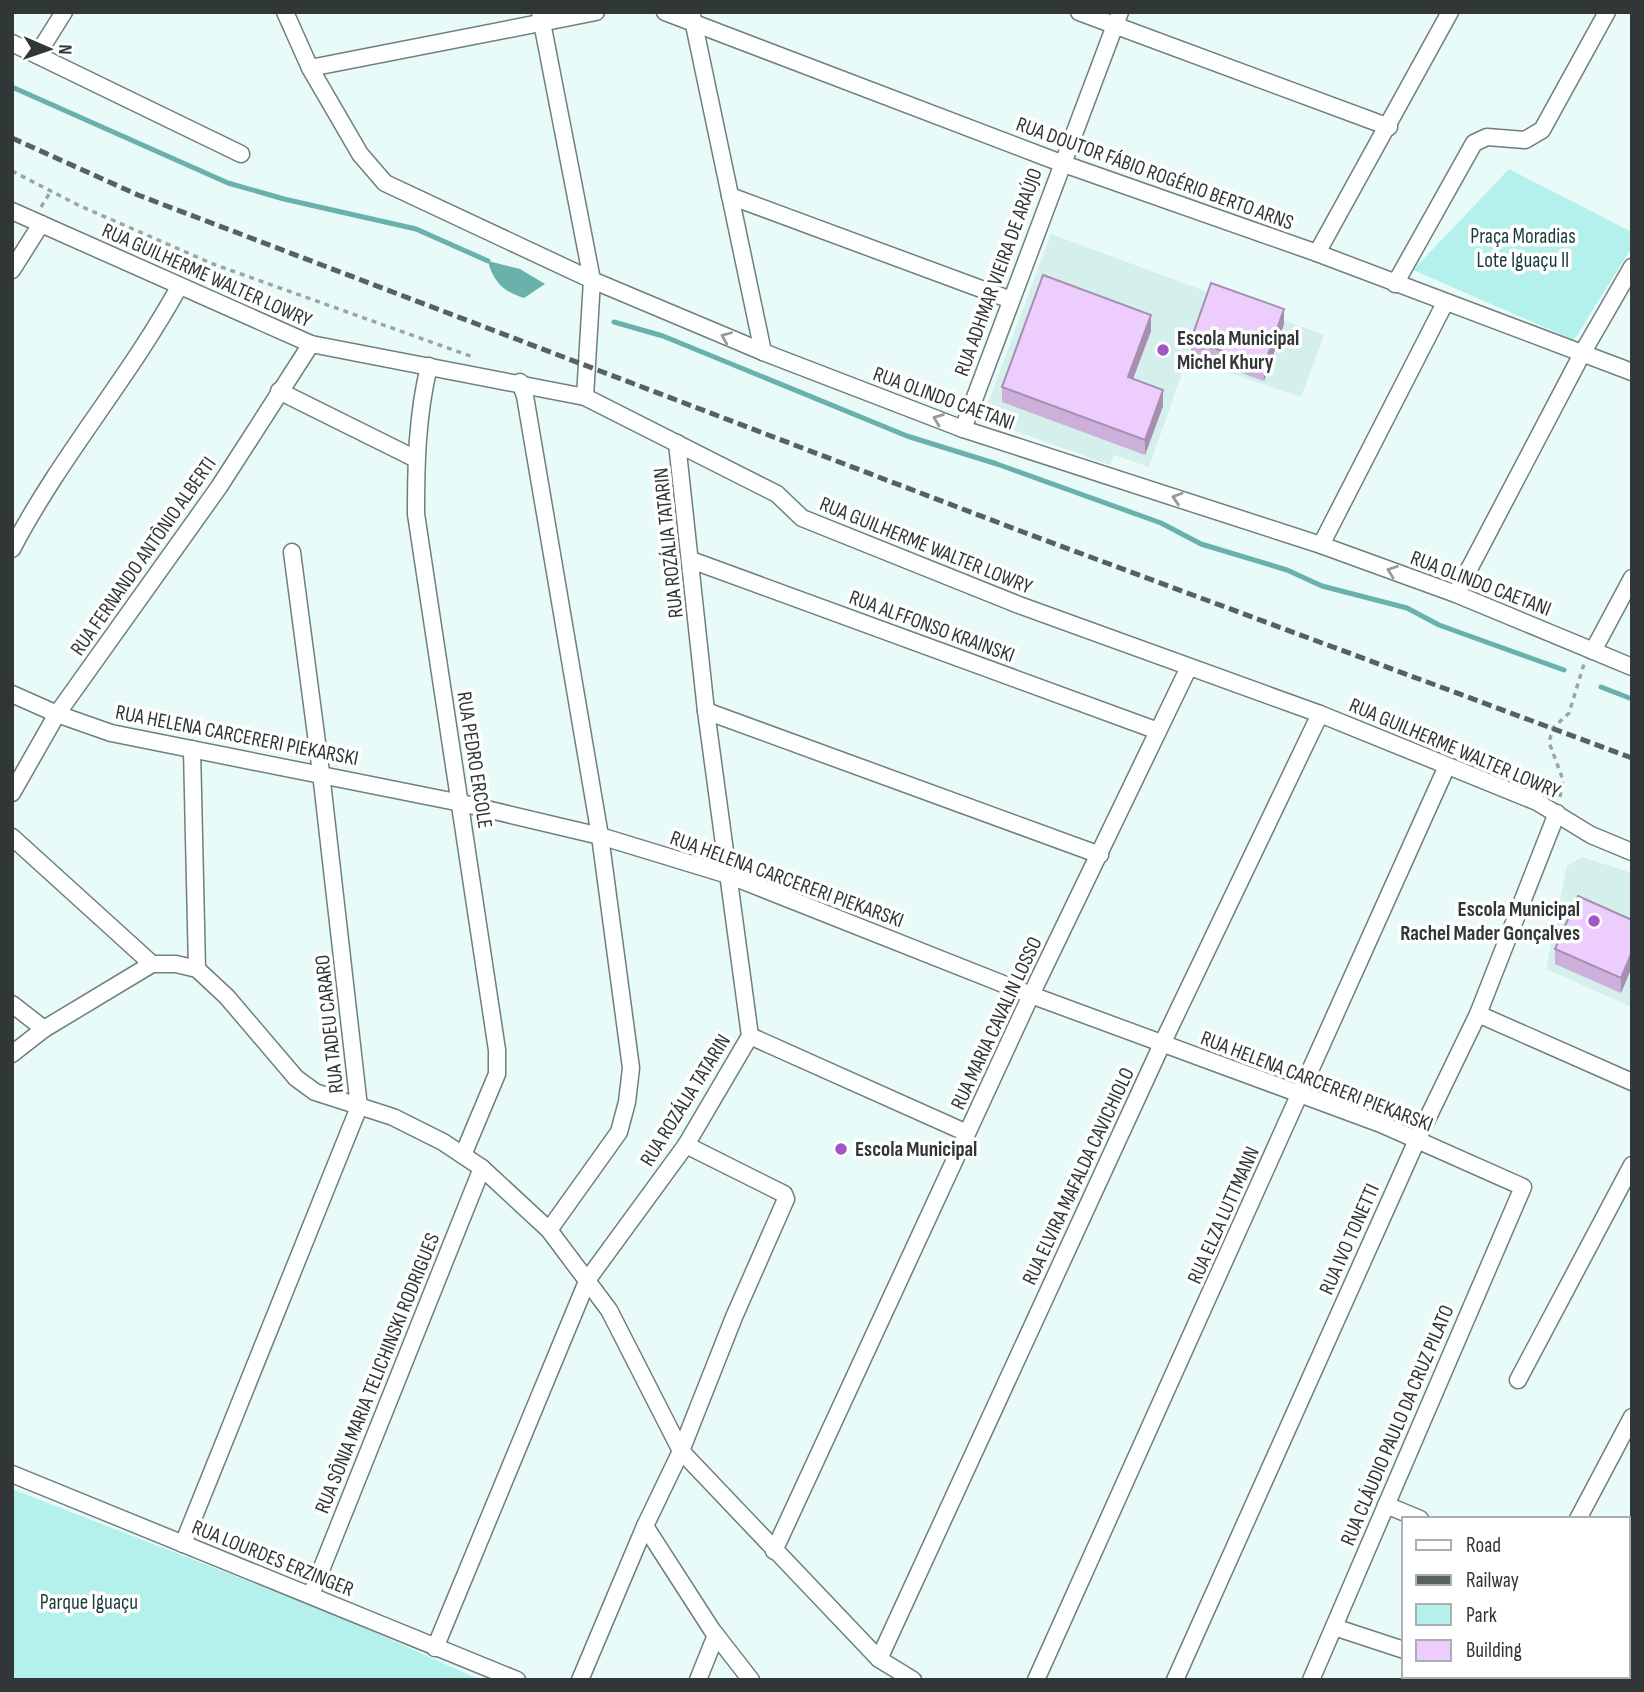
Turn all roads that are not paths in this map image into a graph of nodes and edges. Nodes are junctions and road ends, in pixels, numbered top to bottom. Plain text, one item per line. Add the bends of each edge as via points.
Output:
1 (64, 12) edge
2 (285, 12) edge
3 (596, 12) edge
4 (665, 12) edge
5 (1079, 12) edge
6 (1450, 12) edge
7 (1606, 12) edge
8 (693, 17) edge
9 (541, 18) edge
10 (1117, 19) edge
11 (12, 43) edge
12 (37, 55) junction
13 (310, 68) junction
14 (1389, 127) junction
15 (241, 154) dead end
16 (1061, 163) junction
17 (730, 196) junction
18 (12, 211) edge
19 (41, 224) junction
20 (1317, 253) junction
21 (1632, 267) edge
22 (12, 270) edge
23 (592, 280) junction
24 (1395, 284) junction
25 (179, 287) junction
26 (1011, 300) junction
27 (1446, 303) junction
28 (311, 344) junction
29 (763, 352) junction
30 (1583, 352) junction
31 (429, 366) junction
32 (1632, 372) edge
33 (520, 382) junction
34 (279, 391) junction
35 (585, 397) junction
36 (963, 429) junction
37 (677, 443) junction
38 (416, 459) junction
39 (1321, 545) junction
40 (12, 549) edge
41 (292, 552) dead end
42 (691, 560) junction
43 (1632, 578) edge
44 (1457, 594) junction
45 (1589, 657) junction
46 (1189, 667) junction
47 (1632, 667) edge
48 (12, 694) edge
49 (706, 711) junction
50 (57, 714) junction
51 (1320, 714) junction
52 (1158, 731) junction
53 (192, 749) junction
54 (1447, 766) junction
55 (321, 773) junction
56 (12, 793) edge
57 (461, 803) junction
58 (1557, 813) junction
59 (600, 836) junction
60 (12, 837) edge
61 (1632, 852) edge
62 (1100, 855) junction
63 (728, 876) junction
64 (152, 964) junction
65 (197, 969) junction
66 (1031, 995) junction
67 (12, 1004) edge
68 (1478, 1014) junction
69 (44, 1029) junction
70 (750, 1036) junction
71 (1162, 1044) junction
72 (12, 1054) edge
73 (1632, 1082) edge
74 (1300, 1095) junction
75 (359, 1107) junction
76 (967, 1133) junction
77 (1417, 1140) junction
78 (686, 1145) junction
79 (463, 1155) junction
80 (1632, 1165) edge
81 (482, 1168) junction
82 (1523, 1187) joint
83 (549, 1230) junction
84 (588, 1279) junction
85 (1518, 1380) dead end
86 (1632, 1418) edge
87 (681, 1451) junction
88 (12, 1474) edge
89 (1386, 1505) junction
90 (1415, 1517) edge
91 (1579, 1517) edge
92 (645, 1526) junction
93 (183, 1544) junction
94 (774, 1551) junction
95 (312, 1595) junction
96 (1334, 1627) junction
97 (716, 1635) junction
98 (435, 1647) junction
99 (1402, 1649) edge
100 (879, 1659) junction
101 (517, 1680) edge
102 (580, 1680) edge
103 (698, 1680) edge
104 (751, 1680) edge
105 (913, 1680) edge
106 (1036, 1680) edge
107 (1175, 1680) edge
108 (1311, 1680) edge

1 - 12 street
2 - 13 street, RUA OLINDO CAETANI
3 - 9 street
4 - 8 street, RUA DOUTOR FÁBIO ROGÉRIO BERTO ARNS
5 - 10 street
6 - 14 street
7 - 24 street via 1542,130 1525,140 1487,137 1474,143
8 - 16 street, RUA DOUTOR FÁBIO ROGÉRIO BERTO ARNS
8 - 17 street
9 - 13 street
9 - 23 street
10 - 14 street
10 - 16 street, RUA ADHMAR VIEIRA DE ARAÚJO
11 - 12 street
12 - 15 street
13 - 23 street, RUA OLINDO CAETANI via 360,154 385,183
14 - 20 street
16 - 20 street, RUA DOUTOR FÁBIO ROGÉRIO BERTO ARNS
16 - 26 street, RUA ADHMAR VIEIRA DE ARAÚJO
17 - 26 street
17 - 29 street
18 - 19 street, RUA GUILHERME WALTER LOWRY
19 - 22 street
19 - 25 street, RUA GUILHERME WALTER LOWRY
20 - 24 street, RUA DOUTOR FÁBIO ROGÉRIO BERTO ARNS
21 - 30 street
29 -> 23 street, RUA OLINDO CAETANI
23 - 35 street
24 - 27 street, RUA DOUTOR FÁBIO ROGÉRIO BERTO ARNS
25 - 28 street, RUA GUILHERME WALTER LOWRY
25 - 40 street via 159,324 37,501
26 - 36 street, RUA ADHMAR VIEIRA DE ARAÚJO
27 - 30 street, RUA DOUTOR FÁBIO ROGÉRIO BERTO ARNS
27 - 39 street
28 - 31 street, RUA GUILHERME WALTER LOWRY
28 - 34 street, RUA FERNANDO ANTÔNIO ALBERTI
36 -> 29 street, RUA OLINDO CAETANI
30 - 32 street, RUA DOUTOR FÁBIO ROGÉRIO BERTO ARNS
30 - 44 street
31 - 33 street, RUA GUILHERME WALTER LOWRY
31 - 38 street, RUA PEDRO ERCOLE via 420,404
33 - 35 street, RUA GUILHERME WALTER LOWRY
33 - 59 street
34 - 38 street
34 - 50 street, RUA FERNANDO ANTÔNIO ALBERTI via 219,487
35 - 37 street, RUA GUILHERME WALTER LOWRY
39 -> 36 street, RUA OLINDO CAETANI
37 - 42 street, RUA ROZÁLIA TATARIN
37 - 46 street, RUA GUILHERME WALTER LOWRY via 777,494 802,518 1007,601
38 - 57 street, RUA PEDRO ERCOLE via 416,514
44 -> 39 street, RUA OLINDO CAETANI
41 - 55 street, RUA TADEU CARARO
42 - 49 street, RUA ROZÁLIA TATARIN
42 - 52 street, RUA ALFFONSO KRAINSKI
43 - 45 street
44 - 45 street, RUA OLINDO CAETANI
45 - 47 street, RUA OLINDO CAETANI
46 - 51 street, RUA GUILHERME WALTER LOWRY
46 - 52 street, RUA MARIA CAVALIN LOSSO
48 - 50 street, RUA HELENA CARCERERI PIEKARSKI
49 - 62 street
49 - 63 street, RUA ROZÁLIA TATARIN
50 - 53 street, RUA HELENA CARCERERI PIEKARSKI via 111,733
50 - 56 street, RUA FERNANDO ANTÔNIO ALBERTI
51 - 54 street, RUA GUILHERME WALTER LOWRY
51 - 71 street, RUA ELVIRA MAFALDA CAVICHIOLO
52 - 62 street, RUA MARIA CAVALIN LOSSO
53 - 55 street, RUA HELENA CARCERERI PIEKARSKI
53 - 65 street
54 - 58 street, RUA GUILHERME WALTER LOWRY
54 - 74 street, RUA ELZA LUTTMANN
55 - 57 street, RUA HELENA CARCERERI PIEKARSKI
55 - 75 street, RUA TADEU CARARO
57 - 59 street, RUA HELENA CARCERERI PIEKARSKI
57 - 79 street, RUA PEDRO ERCOLE via 497,1050 497,1074
58 - 61 street, RUA GUILHERME WALTER LOWRY via 1591,835
58 - 68 street, RUA IVO TONETTI
59 - 63 street, RUA HELENA CARCERERI PIEKARSKI
59 - 83 street via 631,1068 627,1102 619,1132
60 - 64 street
62 - 66 street, RUA MARIA CAVALIN LOSSO
63 - 66 street, RUA HELENA CARCERERI PIEKARSKI
63 - 70 street, RUA ROZÁLIA TATARIN
64 - 65 street
64 - 69 street
65 - 75 street via 296,1078 315,1092
66 - 71 street, RUA HELENA CARCERERI PIEKARSKI
66 - 76 street, RUA MARIA CAVALIN LOSSO
67 - 69 street
68 - 73 street
68 - 77 street, RUA IVO TONETTI
69 - 72 street
70 - 76 street
70 - 78 street, RUA ROZÁLIA TATARIN
71 - 74 street, RUA HELENA CARCERERI PIEKARSKI
71 - 100 street, RUA ELVIRA MAFALDA CAVICHIOLO
74 - 77 street, RUA HELENA CARCERERI PIEKARSKI
74 - 106 street, RUA ELZA LUTTMANN
75 - 79 street via 393,1117
75 - 93 street, RUA TADEU CARARO
76 - 94 street, RUA MARIA CAVALIN LOSSO
77 - 82 street, RUA HELENA CARCERERI PIEKARSKI
77 - 107 street, RUA IVO TONETTI
78 - 84 street, RUA ROZÁLIA TATARIN
78 - 87 street via 786,1199
79 - 81 street
80 - 85 street
81 - 83 street
81 - 95 street, RUA SÔNIA MARIA TELICHINSKI RODRIGUES
82 - 89 street, RUA CLÁUDIO PAULO DA CRUZ PILATO
83 - 84 street
84 - 87 street via 609,1310
84 - 98 street, RUA ROZÁLIA TATARIN
86 - 91 street
87 - 92 street
87 - 94 street
88 - 93 street, RUA LOURDES ERZINGER
89 - 90 street
89 - 96 street, RUA CLÁUDIO PAULO DA CRUZ PILATO
92 - 97 street
92 - 102 street
93 - 95 street, RUA LOURDES ERZINGER
94 - 100 street
95 - 98 street, RUA LOURDES ERZINGER
96 - 99 street
96 - 108 street, RUA CLÁUDIO PAULO DA CRUZ PILATO
97 - 103 street
97 - 104 street
98 - 101 street, RUA LOURDES ERZINGER
100 - 105 street

